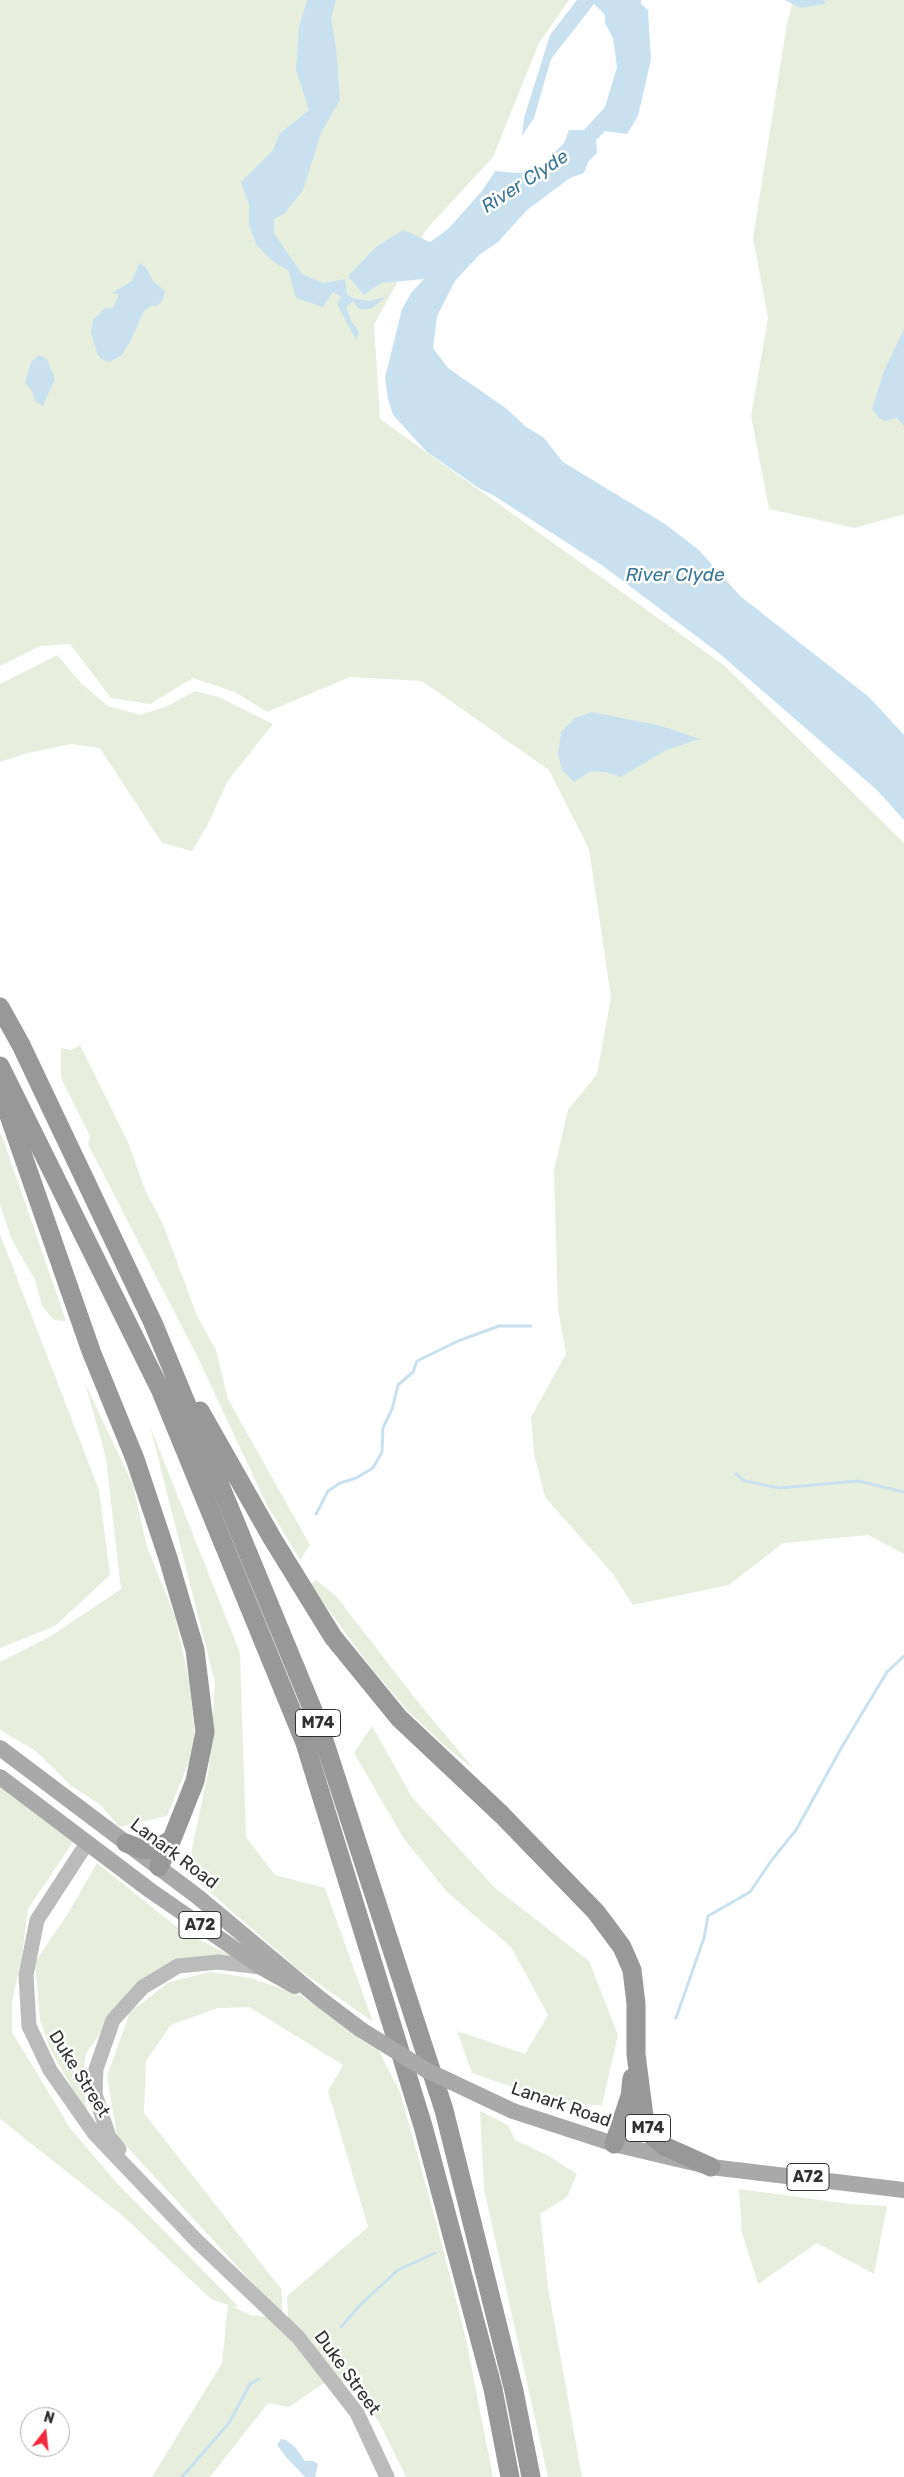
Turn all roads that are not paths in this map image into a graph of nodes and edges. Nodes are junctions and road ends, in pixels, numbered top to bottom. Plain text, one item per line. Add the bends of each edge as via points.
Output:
1 (0, 1007) edge
2 (0, 1066) edge
3 (0, 1090) edge
4 (161, 1342) junction
5 (0, 1748) edge
6 (0, 1777) edge
7 (118, 1838) junction
8 (172, 1839) junction
9 (86, 1844) junction
10 (159, 1867) junction
11 (242, 1954) junction
12 (261, 1967) junction
13 (319, 1998) junction
14 (636, 2054) junction
15 (614, 2144) junction
16 (711, 2167) junction
17 (904, 2190) edge
18 (196, 2240) junction
19 (387, 2477) edge
20 (510, 2477) edge
21 (531, 2477) edge

1 - 4 highway, M74
2 - 20 highway, M74 via 160,1389 305,1743 423,2126 493,2390
3 - 8 highway via 91,1351 135,1459 195,1650 205,1732 195,1781
4 - 14 highway, M74 via 272,1538 333,1637 399,1718 596,1912 622,1947 632,1970
4 - 21 highway, M74 via 319,1725 441,2100 514,2391
5 - 7 main road, Lanark Road / A72
6 - 9 main road, Lanark Road / A72
7 - 8 highway via 142,1849 154,1850
7 - 9 main road
7 - 10 main road, Lanark Road / A72
8 - 10 highway
9 - 11 main road, Lanark Road / A72
9 - 18 street, Duke Street via 37,1920 26,1975 29,2026 50,2070 94,2133
10 - 11 main road, A72 via 158,1885
10 - 13 main road, Lanark Road / A72 via 244,1933
11 - 12 main road, Lanark Road / A72
12 - 13 main road, Lanark Road / A72
12 - 18 street, Duke Street via 218,1962 178,1966 143,1987 113,2020 96,2068 95,2094 109,2137
13 - 15 main road, Lanark Road / A72, bridge via 360,2029 426,2070 513,2111
14 - 15 highway, M74 via 630,2096
14 - 16 highway, M74 via 641,2107 645,2124 653,2137 680,2155
15 - 16 main road, Lanark Road / A72
16 - 17 main road, Lanark Road / A72
18 - 19 street, Duke Street via 298,2337 357,2413

